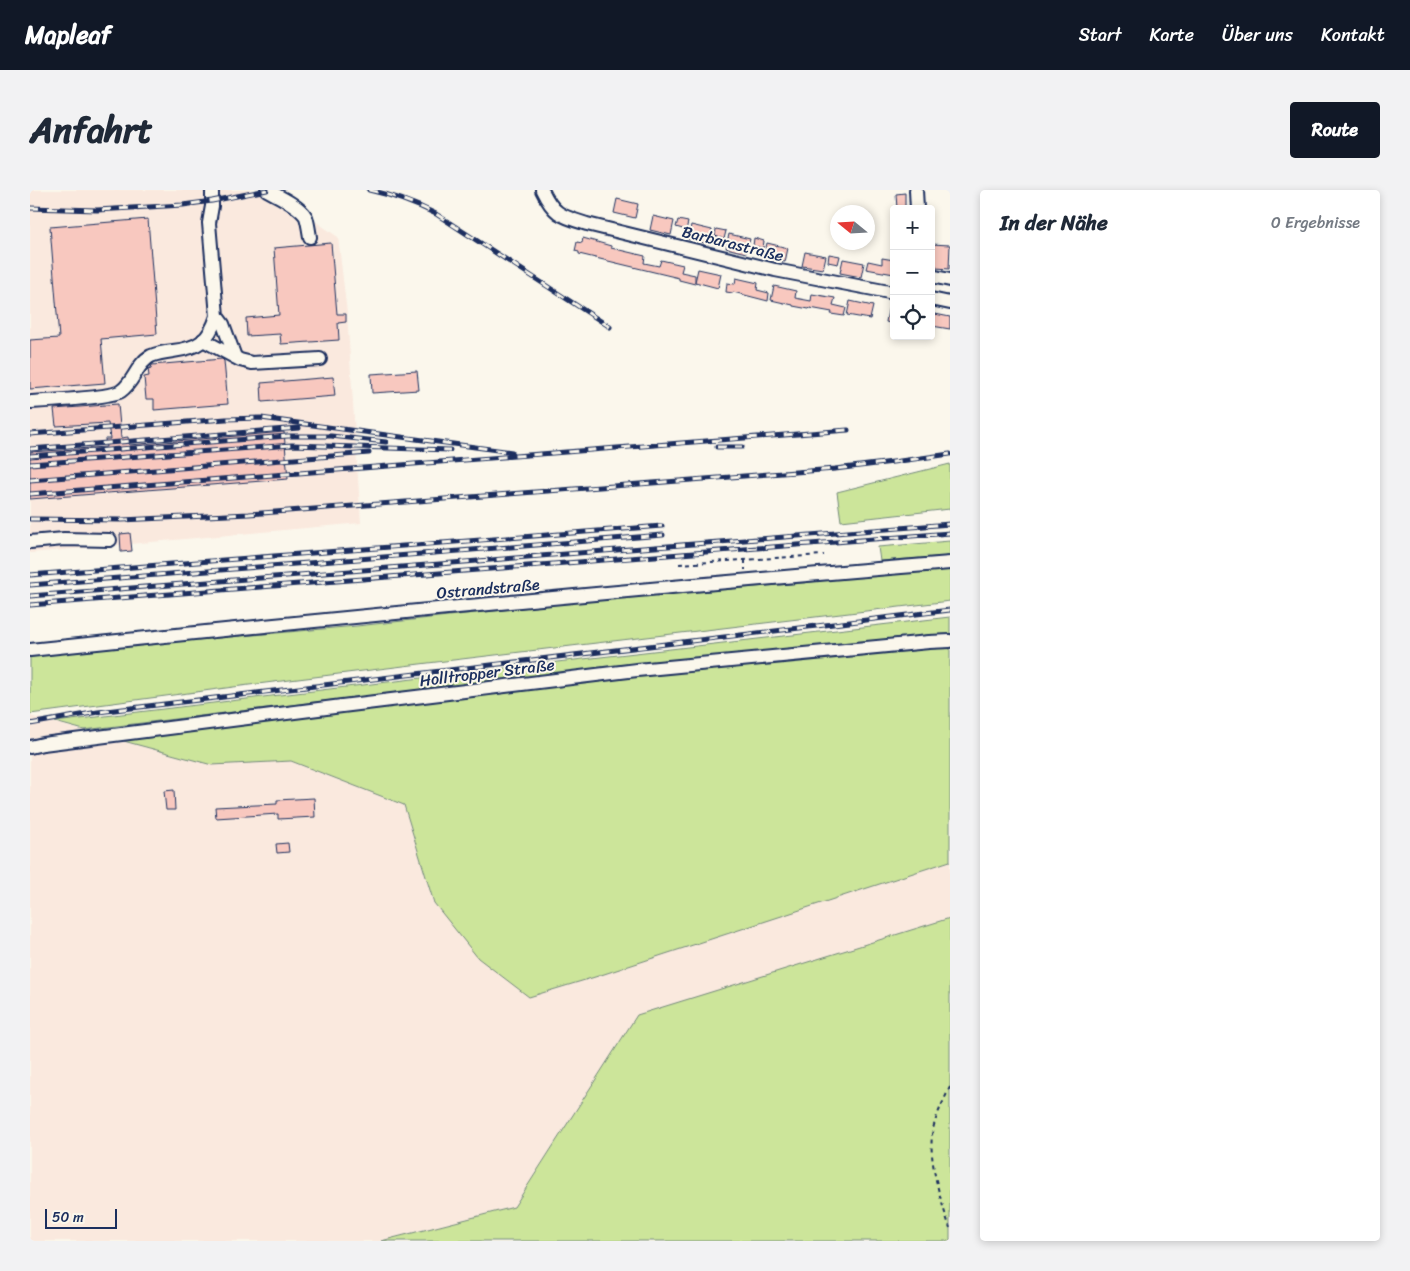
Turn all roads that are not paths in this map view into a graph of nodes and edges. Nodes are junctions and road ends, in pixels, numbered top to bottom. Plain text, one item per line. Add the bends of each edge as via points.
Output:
1 (212, 190) edge
2 (267, 190) edge
3 (542, 190) edge
4 (916, 190) edge
5 (917, 205) edge
6 (310, 237) dead end
7 (935, 277) edge
8 (950, 280) edge
9 (890, 292) edge
10 (935, 301) edge
11 (950, 303) edge
12 (217, 316) junction
13 (203, 340) junction
14 (236, 358) junction
15 (320, 359) dead end
16 (30, 402) edge
17 (110, 540) dead end
18 (30, 542) edge
19 (950, 563) edge
20 (950, 641) edge
21 (30, 650) edge
22 (30, 747) edge

1 - 12 street via 210,223
2 - 6 street via 303,214
3 - 9 street, Barbarastraße via 556,213 566,218 775,270
4 - 5 street
7 - 8 street
10 - 11 street
12 - 13 street
12 - 14 street
13 - 14 street
13 - 16 street via 191,348 159,353 145,359 127,386 115,394
14 - 15 street via 258,364
17 - 18 street
19 - 21 street, Ostrandstraße via 349,617
20 - 22 street, Holltropper Straße via 627,672

